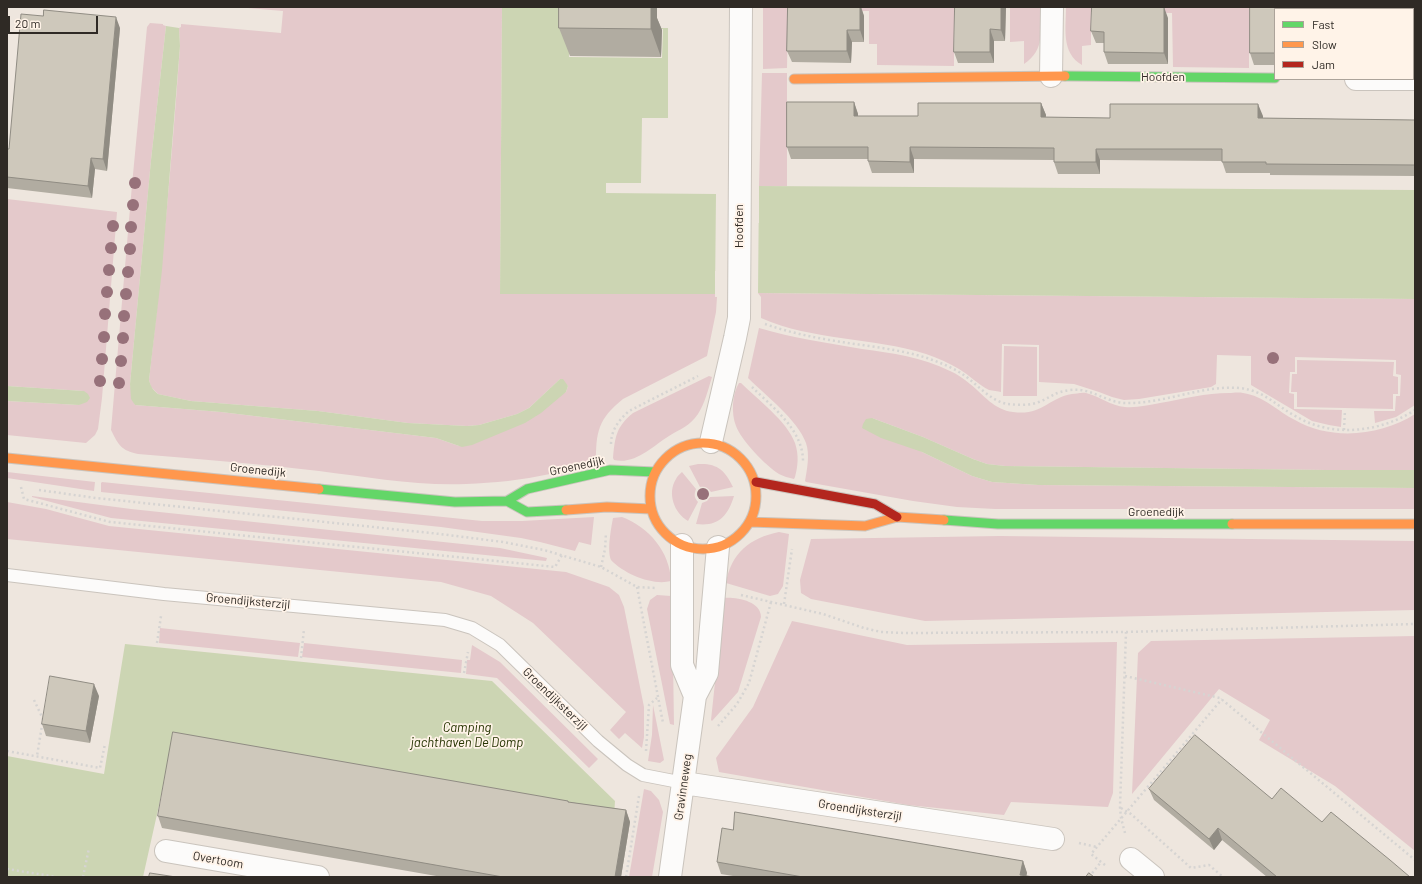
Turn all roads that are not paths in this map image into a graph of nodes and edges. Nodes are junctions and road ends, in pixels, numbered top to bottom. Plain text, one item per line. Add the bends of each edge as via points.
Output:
1 (741, 7) edge
2 (1052, 7) edge
3 (1051, 76) junction
4 (1274, 78) edge
5 (794, 79) dead end
6 (711, 442) junction
7 (7, 458) edge
8 (655, 472) junction
9 (756, 482) junction
10 (507, 501) junction
11 (651, 509) junction
12 (897, 517) junction
13 (750, 522) junction
14 (1415, 524) edge
15 (682, 545) junction
16 (718, 547) junction
17 (7, 574) edge
18 (695, 696) junction
19 (684, 783) junction
20 (1053, 839) dead end
21 (166, 851) dead end
22 (1131, 859) road end
23 (318, 877) edge
24 (670, 877) edge
25 (1153, 877) edge

1 - 6 street, Hoofden via 739,318
2 - 3 street
3 - 4 main road, Hoofden
3 - 5 main road, Hoofden
6 - 8 main road via 694,443 678,448 664,458
6 - 9 main road via 731,449 747,463
7 - 10 main road, Groenedijk via 456,502
8 - 10 main road, Groenedijk via 610,470 527,489
8 - 11 main road via 650,490
9 - 12 main road, Groenedijk via 875,504
9 - 13 main road via 757,503
10 - 11 main road, Groenedijk via 527,512 607,506
11 - 15 main road via 658,524 668,536
12 - 13 main road, Groenedijk via 865,526
12 - 14 main road, Groenedijk via 998,524
13 - 16 main road via 731,542
15 - 16 main road via 700,549
15 - 18 street, Gravinneweg via 682,665
16 - 18 street, Gravinneweg via 707,673
17 - 19 lane, Groendijksterzijl via 164,594 445,620 472,628 500,645 627,766 643,775
18 - 19 street, Gravinneweg
19 - 20 street, Groendijksterzijl
19 - 24 street, Gravinneweg
21 - 23 street, Overtoom
22 - 25 street

